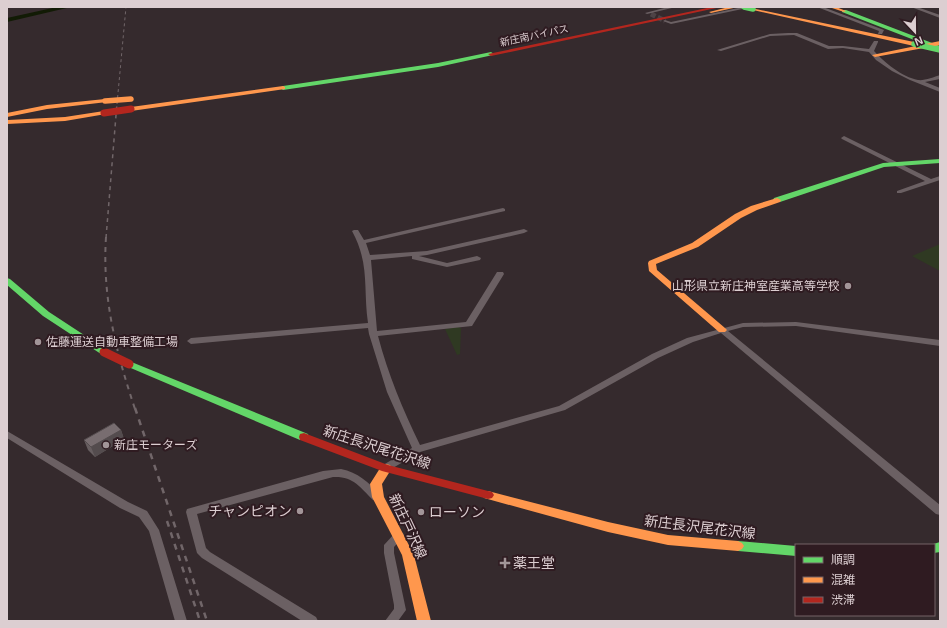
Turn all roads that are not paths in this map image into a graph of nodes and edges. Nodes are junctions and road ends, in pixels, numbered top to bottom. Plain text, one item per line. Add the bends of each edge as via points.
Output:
1 (674, 7) edge
2 (693, 7) edge
3 (719, 7) edge
4 (736, 7) edge
5 (819, 7) edge
6 (832, 7) edge
7 (913, 7) edge
8 (750, 8) edge
9 (651, 14) dead end
10 (940, 17) edge
11 (666, 21) tunnel mouth
12 (880, 33) dead end
13 (876, 42) dead end
14 (938, 46) edge
15 (719, 50) dead end
16 (512, 51) junction
17 (873, 53) junction
18 (940, 77) edge
19 (351, 79) junction
20 (920, 82) junction
21 (940, 90) edge
22 (7, 115) edge
23 (7, 122) edge
24 (844, 138) dead end
25 (940, 161) edge
26 (897, 164) junction
27 (940, 178) edge
28 (930, 181) junction
29 (899, 192) dead end
30 (503, 210) dead end
31 (356, 231) dead end
32 (524, 231) dead end
33 (363, 242) junction
34 (411, 255) junction
35 (366, 258) junction
36 (477, 258) dead end
37 (500, 274) dead end
38 (7, 281) edge
39 (373, 330) junction
40 (722, 330) junction
41 (191, 341) dead end
42 (940, 343) edge
43 (7, 434) edge
44 (417, 449) junction
45 (386, 468) junction
46 (378, 497) junction
47 (940, 511) edge
48 (399, 536) junction
49 (795, 551) edge
50 (181, 621) edge
51 (312, 621) edge
52 (391, 621) edge
53 (424, 621) edge

1 - 9 street via 647,12
2 - 16 main road
3 - 16 main road
4 - 16 main road
5 - 12 street via 882,30
6 - 14 main road
7 - 10 street
8 - 11 street via 671,23
8 - 14 main road, bridge via 914,44
13 - 17 street
14 - 17 main road
15 - 17 street via 770,35 795,34 828,48 847,47
16 - 19 main road, 新庄南バイパス
17 - 20 street via 891,69
18 - 20 street
19 - 22 main road, bridge via 47,107
19 - 23 main road, bridge via 65,119
20 - 21 street
24 - 26 street
25 - 26 main road
26 - 28 street
26 - 40 main road via 866,170 754,208 695,245 652,263 653,271
27 - 28 street
28 - 29 street
30 - 33 street
31 - 33 street
32 - 34 street
33 - 35 street
34 - 35 street
34 - 36 street via 447,265
35 - 39 street
37 - 39 street via 469,324
38 - 45 main road, 新庄長沢尾花沢線, bridge via 46,314 104,352 276,427
39 - 41 street
39 - 44 street via 398,411
40 - 42 street via 743,325 796,324
40 - 44 street via 690,340 655,356 562,408
40 - 47 street
43 - 50 street via 143,514 154,530
44 - 45 street
45 - 46 main road, 新庄戸沢線 via 376,484
45 - 49 main road, 新庄長沢尾花沢線 via 608,527 668,540
46 - 48 main road, 新庄戸沢線
46 - 51 street via 349,474 342,472 191,512 201,550 206,555
48 - 52 street via 389,545 388,553 400,605 400,610
48 - 53 main road, 新庄戸沢線 via 414,573

